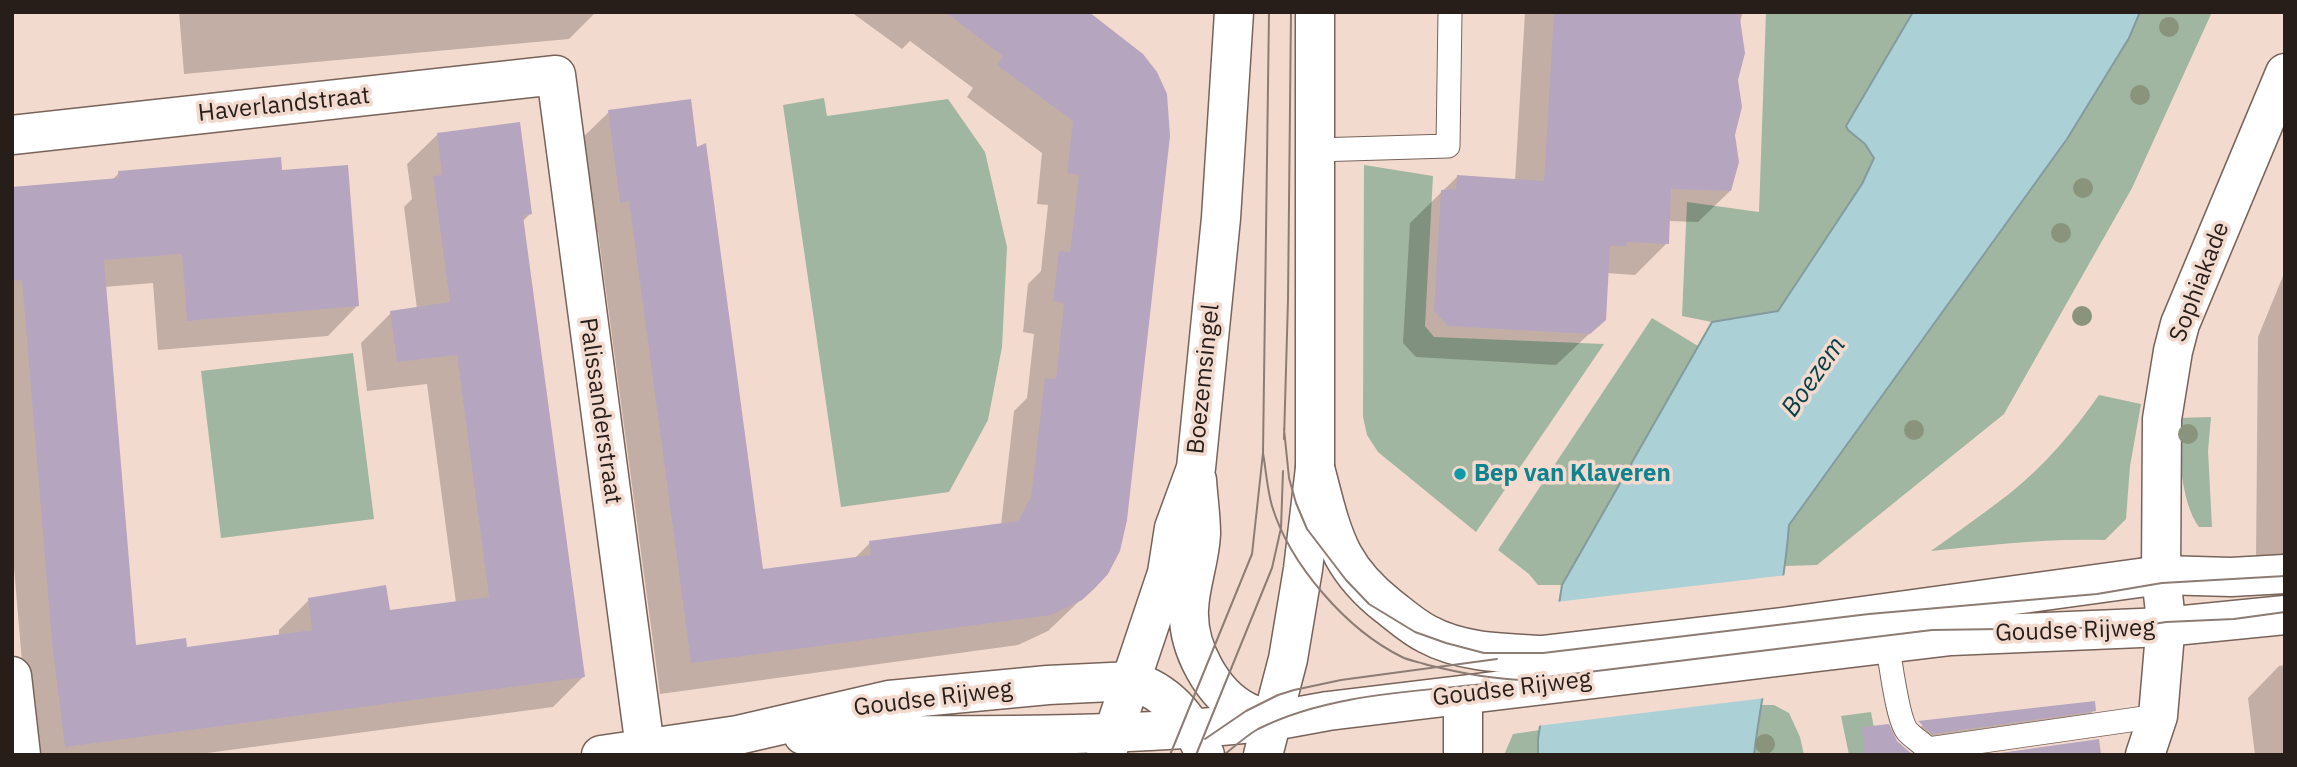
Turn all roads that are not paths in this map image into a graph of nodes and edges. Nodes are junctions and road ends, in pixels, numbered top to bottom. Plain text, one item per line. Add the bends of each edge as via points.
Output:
1 (1234, 12) edge
2 (1315, 12) edge
3 (1450, 12) edge
4 (2285, 73) edge
5 (556, 75) joint
6 (12, 135) edge
7 (1315, 150) junction
8 (1196, 468) junction
9 (1315, 468) junction
10 (2285, 574) edge
11 (2161, 575) junction
12 (2285, 615) edge
13 (2164, 627) junction
14 (1779, 641) junction
15 (1887, 643) junction
16 (1540, 670) junction
17 (12, 676) edge
18 (1132, 681) junction
19 (1463, 696) junction
20 (2158, 716) junction
21 (738, 735) junction
22 (1268, 738) edge
23 (1198, 742) edge
24 (1110, 745) edge
25 (645, 748) junction
26 (1929, 752) edge
27 (21, 755) edge
28 (601, 755) edge
29 (1463, 755) edge
30 (2145, 755) edge

1 - 8 street, Boezemsingel via 1221,218
2 - 7 street
3 - 7 lane via 1448,146
4 - 11 street, Sophiakade via 2180,324 2173,351 2162,419
5 - 6 street, Haverlandstraat
5 - 25 street, Palissanderstraat
7 - 9 street
8 - 18 street, Boezemsingel via 1174,528 1167,573
8 - 22 street via 1201,534 1190,629 1205,668 1221,692 1246,711
9 - 16 street, Goudse Rijweg via 1342,554 1384,603 1428,635 1506,654
9 - 22 street via 1299,596
10 - 11 street, Goudse Rijweg
11 - 13 street, Sophiakade
11 - 14 street, Goudse Rijweg
12 - 13 street, Goudse Rijweg
13 - 15 street, Goudse Rijweg
13 - 20 street, Sophiakade
14 - 15 street, Goudse Rijweg
14 - 16 street, Goudse Rijweg
15 - 26 lane via 1906,730
16 - 19 street, Goudse Rijweg
17 - 27 street
18 - 21 street, Goudse Rijweg via 889,700
18 - 23 street via 1163,695 1183,714
18 - 24 street, Boezemsingel
19 - 22 street, Goudse Rijweg via 1328,711
19 - 29 street
20 - 26 lane
20 - 30 street, Sophiakade
21 - 24 street, Goudse Rijweg
21 - 25 street, Goudse Rijweg
22 - 23 street, Goudse Rijweg
23 - 24 street, Goudse Rijweg
25 - 28 street, Goudse Rijweg

